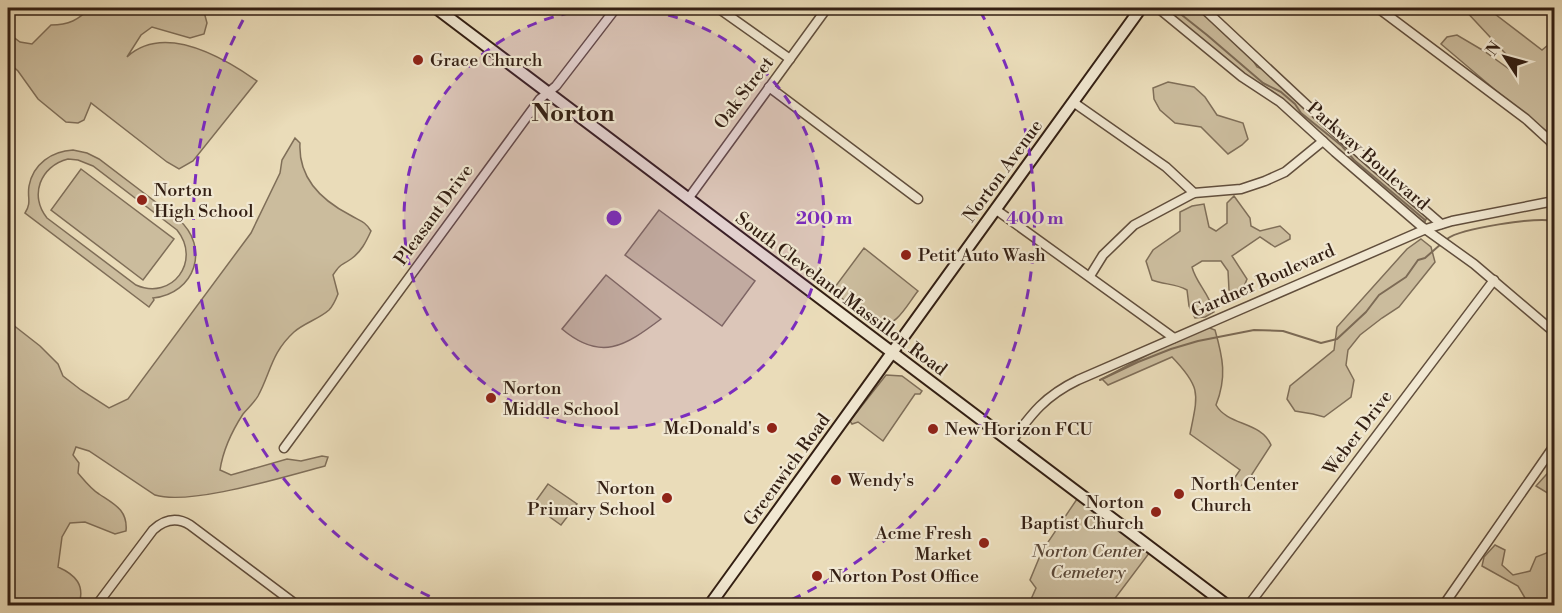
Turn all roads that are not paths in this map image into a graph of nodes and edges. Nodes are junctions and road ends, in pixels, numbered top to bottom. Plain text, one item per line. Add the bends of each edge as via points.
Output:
1 (436, 8) edge
2 (616, 8) edge
3 (718, 8) edge
4 (827, 8) edge
5 (1141, 8) edge
6 (1158, 8) edge
7 (1203, 8) edge
8 (1378, 8) edge
9 (790, 59) junction
10 (769, 87) junction
11 (549, 93) junction
12 (1073, 102) junction
13 (1323, 141) junction
14 (1554, 147) edge
15 (1194, 193) junction
16 (688, 199) junction
17 (918, 199) dead end
18 (1554, 201) edge
19 (995, 209) junction
20 (1440, 224) junction
21 (1426, 229) junction
22 (1090, 276) junction
23 (1494, 280) junction
24 (1554, 332) edge
25 (1174, 338) junction
26 (892, 353) junction
27 (1011, 442) junction
28 (1554, 446) edge
29 (284, 448) dead end
30 (96, 606) edge
31 (298, 606) edge
32 (709, 606) edge
33 (1228, 606) edge
34 (1248, 606) edge
35 (1443, 606) edge

1 - 11 main road, South Cleveland Massillon Road
2 - 11 street, Pleasant Drive
3 - 9 street
4 - 9 street, Oak Street
5 - 12 main road, Norton Avenue
6 - 13 street, Parkway Boulevard via 1242,77 1280,102
7 - 20 street, Parkway Boulevard
8 - 14 street via 1526,119
9 - 10 street, Oak Street
10 - 16 street, Oak Street
10 - 17 street
11 - 16 main road, South Cleveland Massillon Road
11 - 29 street, Pleasant Drive via 540,99
12 - 15 street via 1166,167
12 - 19 main road, Norton Avenue
13 - 15 street via 1265,182 1242,189
13 - 21 street, Parkway Boulevard
15 - 22 street via 1134,225 1103,255
16 - 26 main road, South Cleveland Massillon Road
18 - 20 street, Gardner Boulevard
19 - 22 street
19 - 26 main road, Norton Avenue
20 - 21 street, Gardner Boulevard
21 - 23 street, Parkway Boulevard
21 - 25 street, Gardner Boulevard
22 - 25 street
23 - 24 street, Parkway Boulevard
23 - 34 street, Weber Drive
25 - 27 street, Gardner Boulevard via 1056,391
26 - 27 main road, South Cleveland Massillon Road
26 - 32 main road, Greenwich Road
27 - 33 main road, South Cleveland Massillon Road
28 - 35 street
30 - 31 street via 153,530 173,520 190,525

